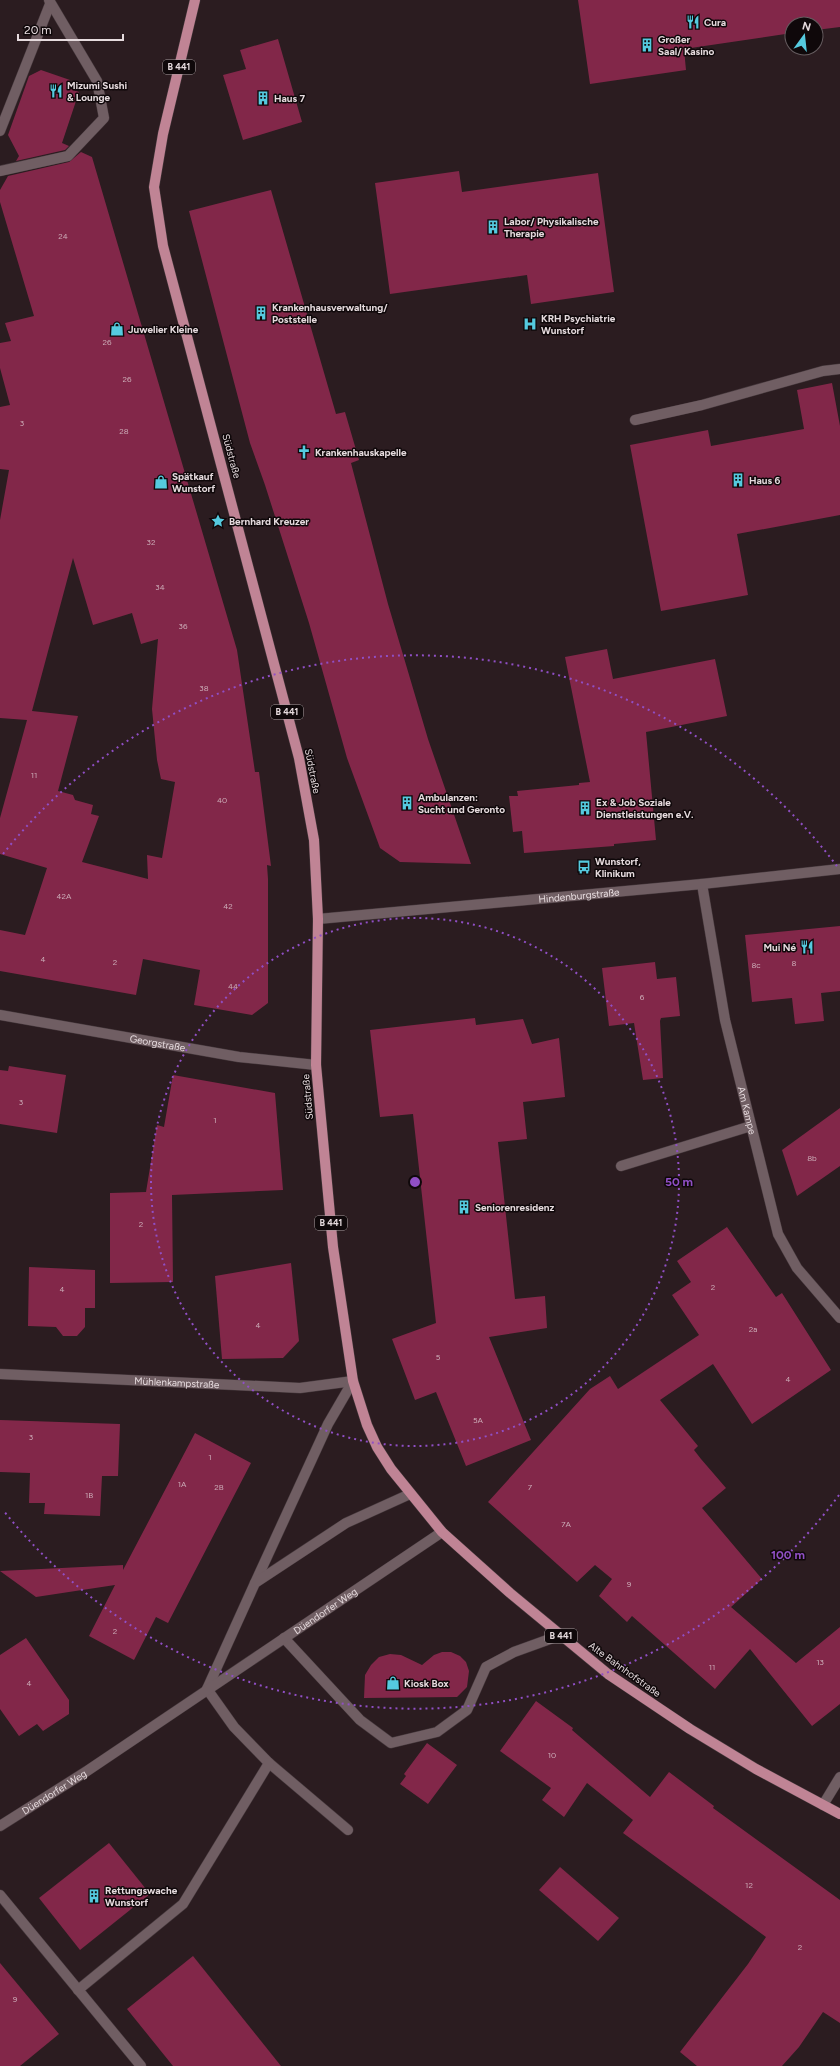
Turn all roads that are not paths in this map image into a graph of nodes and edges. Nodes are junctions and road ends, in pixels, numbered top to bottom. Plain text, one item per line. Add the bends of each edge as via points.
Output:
1 (195, 0) edge
2 (49, 2) edge
3 (0, 131) edge
4 (0, 171) edge
5 (840, 370) edge
6 (635, 420) dead end
7 (840, 869) edge
8 (702, 884) junction
9 (318, 919) junction
10 (0, 1015) edge
11 (316, 1065) junction
12 (751, 1126) junction
13 (621, 1166) dead end
14 (840, 1318) edge
15 (0, 1374) edge
16 (353, 1381) junction
17 (367, 1425) joint
18 (410, 1494) junction
19 (442, 1532) junction
20 (255, 1583) junction
21 (560, 1635) junction
22 (284, 1638) junction
23 (207, 1689) junction
24 (269, 1763) junction
25 (840, 1777) edge
26 (823, 1805) junction
27 (840, 1814) edge
28 (0, 1826) edge
29 (348, 1830) dead end
30 (0, 1895) edge
31 (78, 1990) junction
32 (141, 2066) edge

1 - 9 main road, Südstraße / B 441 via 163,134 154,186 163,246 299,758 314,840
2 - 3 street
2 - 4 street via 97,81 104,118 68,156
5 - 6 street via 823,371
7 - 8 street, Hindenburgstraße
8 - 9 street, Hindenburgstraße
8 - 12 street, Am Kampe via 725,1020
9 - 11 main road, Südstraße / B 441
10 - 11 street, Georgstraße via 239,1057
11 - 16 main road, Südstraße / B 441 via 334,1247
12 - 13 street
12 - 14 street, Am Kampe via 778,1234 797,1268
15 - 16 street, Mühlenkampstraße via 300,1388
16 - 17 main road, Südstraße / B 441
16 - 20 street via 325,1430
17 - 18 main road, Alte Bahnhofstraße / B 441 via 377,1447
18 - 19 main road, Alte Bahnhofstraße / B 441
18 - 20 street via 346,1523
19 - 21 main road, Alte Bahnhofstraße / B 441
19 - 22 street, Düendorfer Weg
20 - 23 street
21 - 22 street via 514,1652 486,1667 466,1710 437,1732 391,1743 360,1720
21 - 26 main road, Alte Bahnhofstraße / B 441 via 608,1674 690,1729
22 - 23 street, Düendorfer Weg
23 - 24 street via 234,1727
23 - 28 street, Düendorfer Weg via 87,1771
24 - 29 street
24 - 31 street via 183,1904
25 - 26 street
26 - 27 main road, Alte Bahnhofstraße / B 441
30 - 31 street
31 - 32 street

